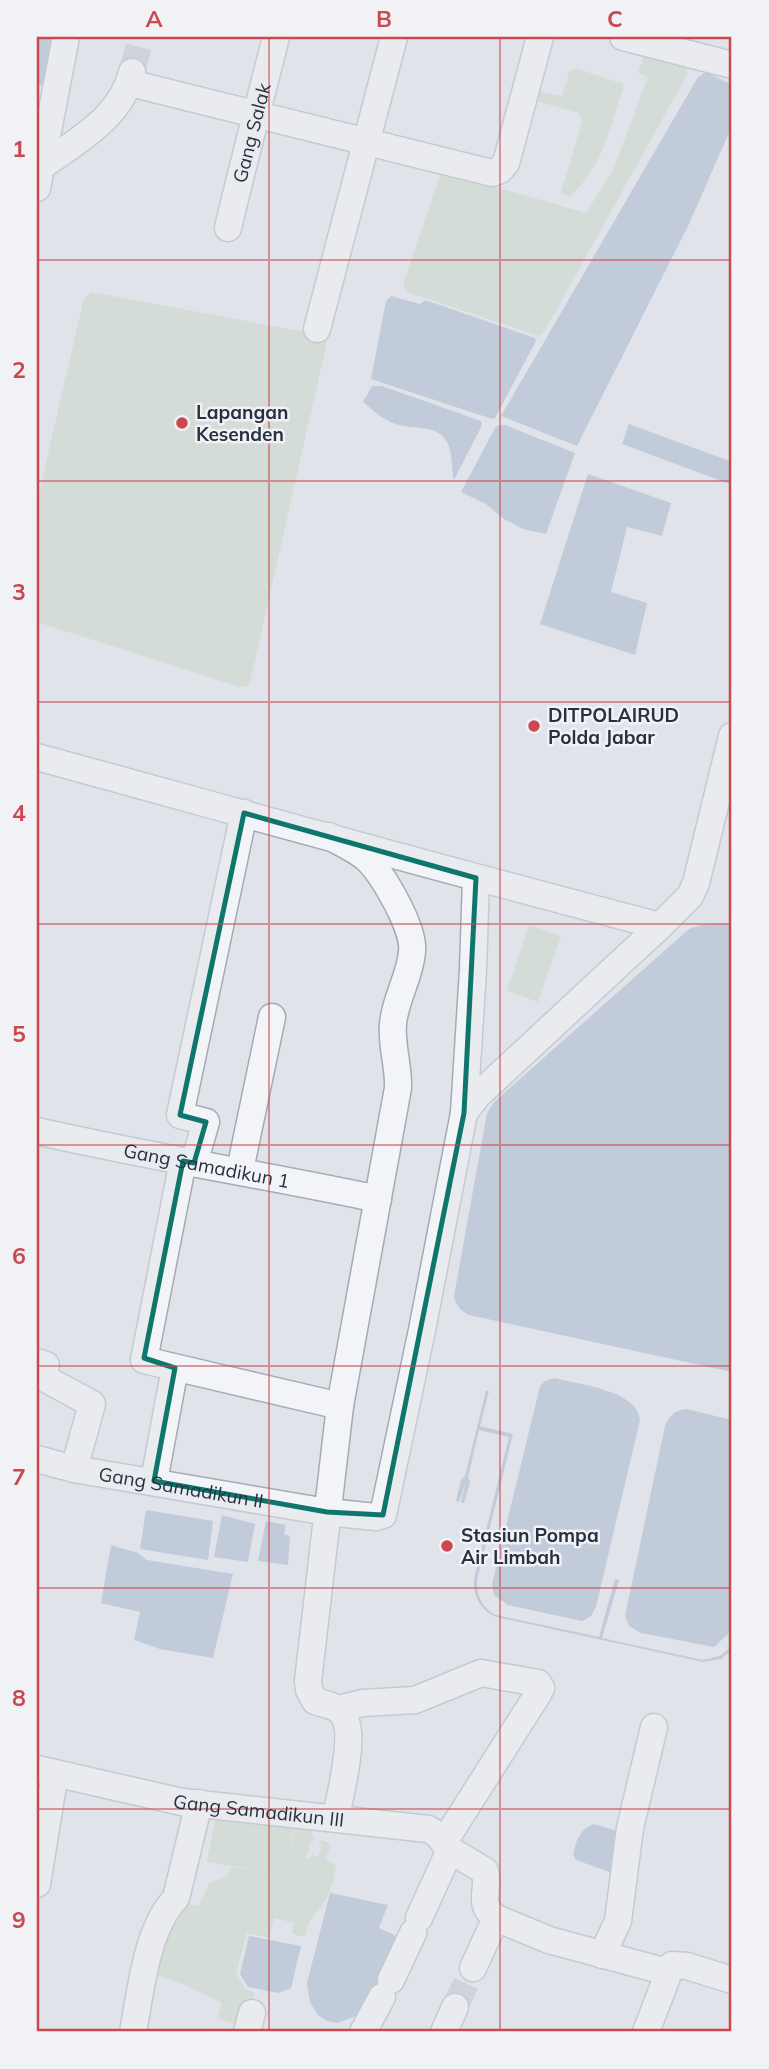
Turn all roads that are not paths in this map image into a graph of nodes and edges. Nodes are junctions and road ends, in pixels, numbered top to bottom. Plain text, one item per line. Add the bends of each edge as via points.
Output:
1 (66, 37) edge
2 (276, 37) edge
3 (394, 37) edge
4 (540, 37) edge
5 (623, 37) edge
6 (732, 65) edge
7 (256, 114) junction
8 (367, 142) junction
9 (39, 177) edge
10 (228, 228) dead end
11 (317, 329) dead end
12 (732, 736) edge
13 (37, 757) edge
14 (244, 813) junction
15 (329, 836) junction
16 (476, 878) junction
17 (660, 926) junction
18 (272, 1017) dead end
19 (464, 1113) junction
20 (37, 1131) edge
21 (189, 1162) junction
22 (240, 1170) junction
23 (378, 1199) junction
24 (40, 1363) dead end
25 (175, 1368) junction
26 (340, 1406) junction
27 (37, 1459) edge
28 (74, 1469) junction
29 (154, 1481) junction
30 (327, 1512) junction
31 (339, 1709) junction
32 (654, 1727) dead end
33 (46, 1771) edge
34 (198, 1803) junction
35 (336, 1817) junction
36 (455, 1852) junction
37 (37, 1884) edge
38 (496, 1918) junction
39 (602, 1955) junction
40 (473, 1968) tunnel mouth
41 (667, 1972) junction
42 (732, 1980) edge
43 (455, 2007) tunnel mouth
44 (133, 2032) edge
45 (363, 2032) edge
46 (444, 2032) edge
47 (646, 2032) edge

1 - 9 street
2 - 7 street, Gang Salak
3 - 8 street
4 - 8 street via 506,163 497,172
5 - 6 street
7 - 8 street
7 - 9 street via 131,78 124,97 103,121
7 - 10 street, Gang Salak
8 - 11 street
12 - 17 street via 696,883 690,896
13 - 14 street
14 - 15 street
14 - 21 street via 180,1115 206,1122
15 - 16 street
15 - 23 street via 366,859 402,914 413,940 393,1025 398,1088
16 - 17 street
16 - 19 street, Gang Samadikun II
17 - 19 street
18 - 22 street
19 - 30 street, Gang Samadikun II via 386,1508 376,1517
20 - 21 street, Gang Samadikun 1
21 - 22 street, Gang Samadikun 1
21 - 25 street via 144,1358
22 - 23 street, Gang Samadikun 1
23 - 26 street
24 - 28 street via 46,1365 44,1378 92,1404
25 - 26 street
25 - 29 street
26 - 30 street
27 - 28 street, Gang Samadikun II
28 - 29 street, Gang Samadikun II
29 - 30 street, Gang Samadikun II
30 - 31 street via 308,1681 315,1700
31 - 35 street via 349,1735
31 - 36 street via 415,1700 481,1672 538,1683 538,1695
32 - 39 street via 632,1816 618,1921
33 - 34 street, Gang Samadikun III
33 - 37 street
34 - 35 street, Gang Samadikun III
34 - 44 street via 176,1898 167,1907 149,1951
35 - 36 street, Gang Samadikun III via 428,1829
36 - 38 street via 485,1871 485,1905
36 - 45 street
38 - 39 street
38 - 40 street
39 - 41 street
41 - 42 street via 672,1965 687,1966
41 - 47 street
43 - 46 street

